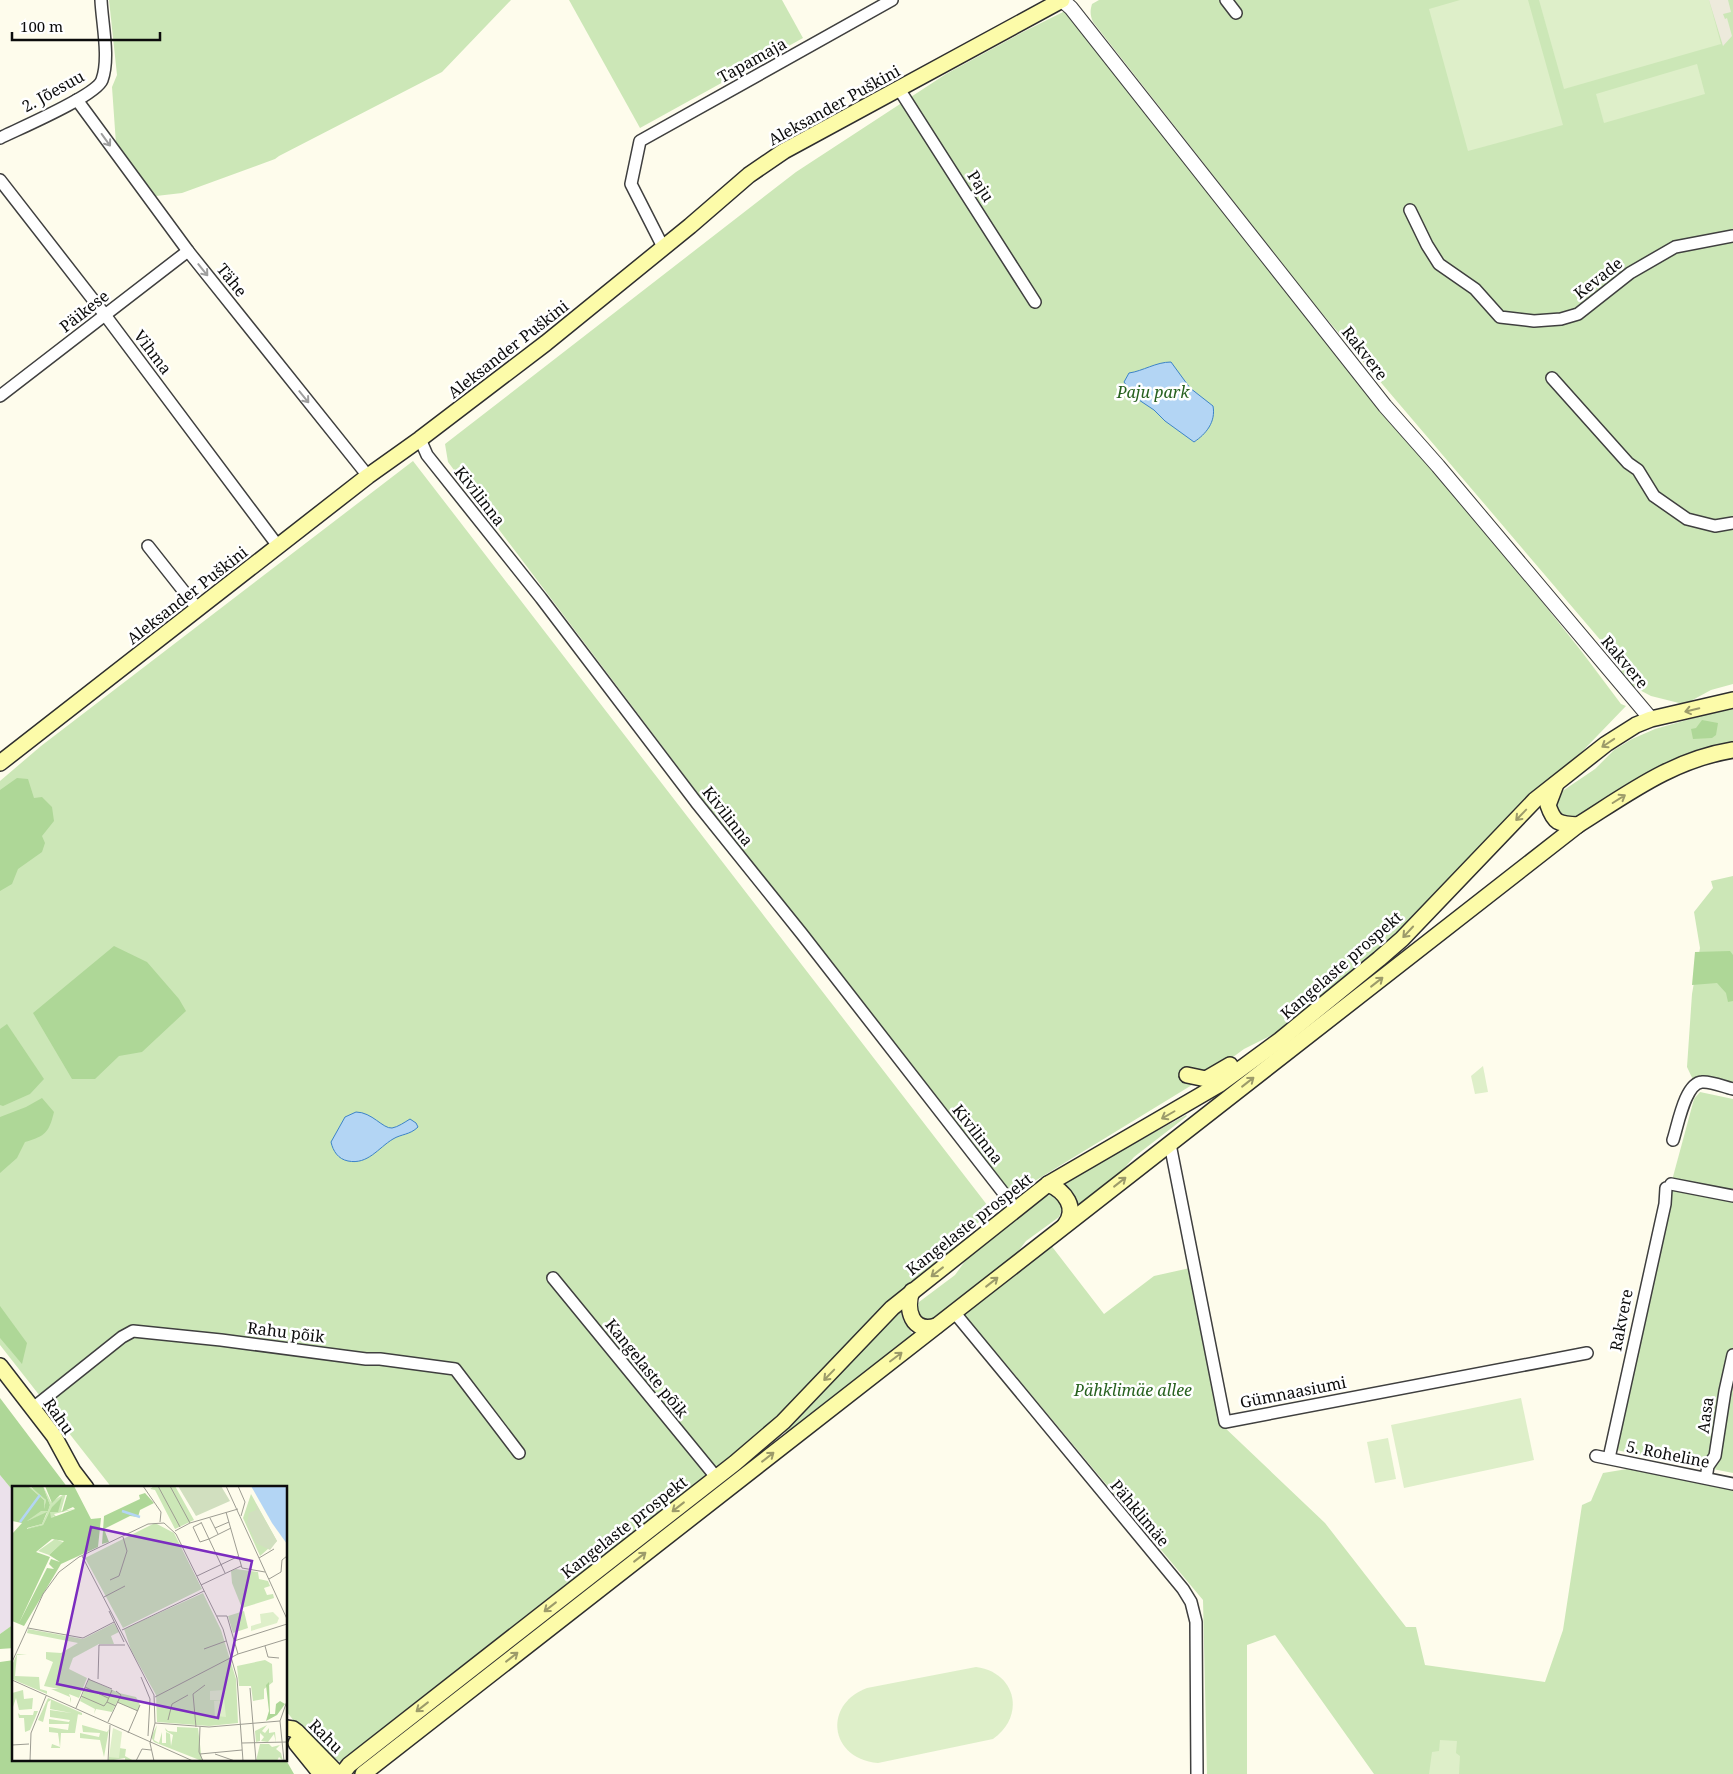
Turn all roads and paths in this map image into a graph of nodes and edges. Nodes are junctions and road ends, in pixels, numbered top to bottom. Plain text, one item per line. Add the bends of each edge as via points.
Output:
1 (101, 0) edge
2 (892, 0) edge
3 (1062, 0) edge
4 (1226, 0) edge
5 (878, 4) edge
6 (1236, 13) dead end
7 (899, 89) junction
8 (77, 100) junction
9 (0, 138) edge
10 (0, 180) edge
11 (1410, 210) dead end
12 (1733, 236) edge
13 (663, 247) junction
14 (188, 251) junction
15 (1035, 302) dead end
16 (105, 315) junction
17 (1552, 378) dead end
18 (0, 396) edge
19 (420, 439) junction
20 (368, 476) junction
21 (1733, 523) edge
22 (148, 546) dead end
23 (278, 546) junction
24 (198, 608) junction
25 (1733, 700) edge
26 (1650, 719) junction
27 (1733, 750) edge
28 (0, 763) edge
29 (1557, 782) junction
30 (1578, 825) junction
31 (1280, 1040) junction
32 (1187, 1075) dead end
33 (1733, 1089) edge
34 (1200, 1097) junction
35 (1208, 1114) junction
36 (1673, 1140) dead end
37 (1170, 1144) junction
38 (1048, 1184) junction
39 (1733, 1196) edge
40 (1016, 1210) junction
41 (1065, 1225) junction
42 (553, 1278) dead end
43 (912, 1291) junction
44 (954, 1312) junction
45 (936, 1326) junction
46 (1587, 1353) dead end
47 (1733, 1355) edge
48 (0, 1366) edge
49 (33, 1408) junction
50 (519, 1453) dead end
51 (1596, 1456) dead end
52 (1609, 1458) junction
53 (716, 1477) junction
54 (1706, 1478) junction
55 (1733, 1484) edge
56 (85, 1486) edge
57 (288, 1729) edge
58 (336, 1770) edge
59 (363, 1774) edge
60 (1197, 1774) edge

1 - 8 street, 2. Jõesuu via 104,70 101,82
2 - 5 street, Tapamaja
3 - 7 main road, Aleksander Puškini
3 - 26 street, Rakvere via 1385,406
4 - 6 street
5 - 13 street, Tapamaja via 640,142 631,184
7 - 13 main road, Aleksander Puškini via 784,151 749,175
7 - 15 street, Paju
8 - 9 street, 2. Jõesuu
8 -> 14 street, Tähe
10 - 16 street, Vihma
11 - 12 street, Kevade via 1439,264 1475,289 1500,317 1534,321 1578,314 1630,273 1675,247
13 - 19 main road, Aleksander Puškini via 546,344
14 - 16 street, Päikese
14 -> 20 street, Tähe
16 - 18 street, Päikese
16 - 23 street, Vihma
17 - 21 street via 1628,463 1638,470 1654,496 1687,519 1715,526
19 - 20 main road, Aleksander Puškini
19 - 40 street, Kivilinna via 427,455
20 - 23 main road, Aleksander Puškini
22 - 24 street
23 - 24 main road, Aleksander Puškini
24 - 28 main road, Aleksander Puškini
25 -> 26 main road, Kangelaste prospekt
26 -> 29 main road, Kangelaste prospekt via 1606,744
30 -> 27 main road, Kangelaste prospekt via 1665,771
29 - 30 main road via 1548,805 1553,818 1562,824
29 -> 31 main road, Kangelaste prospekt via 1535,800 1402,939
35 -> 30 main road, Kangelaste prospekt
31 - 32 main road via 1253,1051 1214,1076 1206,1079
31 - 34 main road, Kangelaste prospekt
33 - 36 street via 1703,1082 1694,1084 1688,1092
34 - 35 main road
34 -> 38 main road, Kangelaste prospekt
35 - 37 main road, Kangelaste prospekt
41 -> 37 main road, Kangelaste prospekt
37 - 46 street, Gümnaasiumi via 1225,1422
38 - 40 main road, Kangelaste prospekt
38 - 41 main road, Kangelaste prospekt via 1061,1191 1069,1203 1069,1220
39 - 52 street, Rakvere via 1668,1186
40 -> 43 main road, Kangelaste prospekt
44 -> 41 main road, Kangelaste prospekt
42 - 53 street, Kangelaste põik
43 - 45 main road, Kangelaste prospekt via 908,1306 913,1319 924,1327
43 -> 53 main road, Kangelaste prospekt via 783,1422
44 - 45 main road, Kangelaste prospekt
44 - 60 street, Pähklimäe via 1191,1602 1196,1622
59 -> 45 main road, Kangelaste prospekt
47 - 54 street, Aasa via 1715,1456 1708,1466
48 - 49 main road, Rahu
49 - 50 street, Rahu põik via 122,1337 132,1332 173,1335 455,1369
49 - 56 main road, Rahu
51 - 52 street, 5. Roheline
52 - 54 street, 5. Roheline
53 -> 58 main road, Kangelaste prospekt
54 - 55 street, 5. Roheline
57 - 58 main road, Rahu via 297,1732

